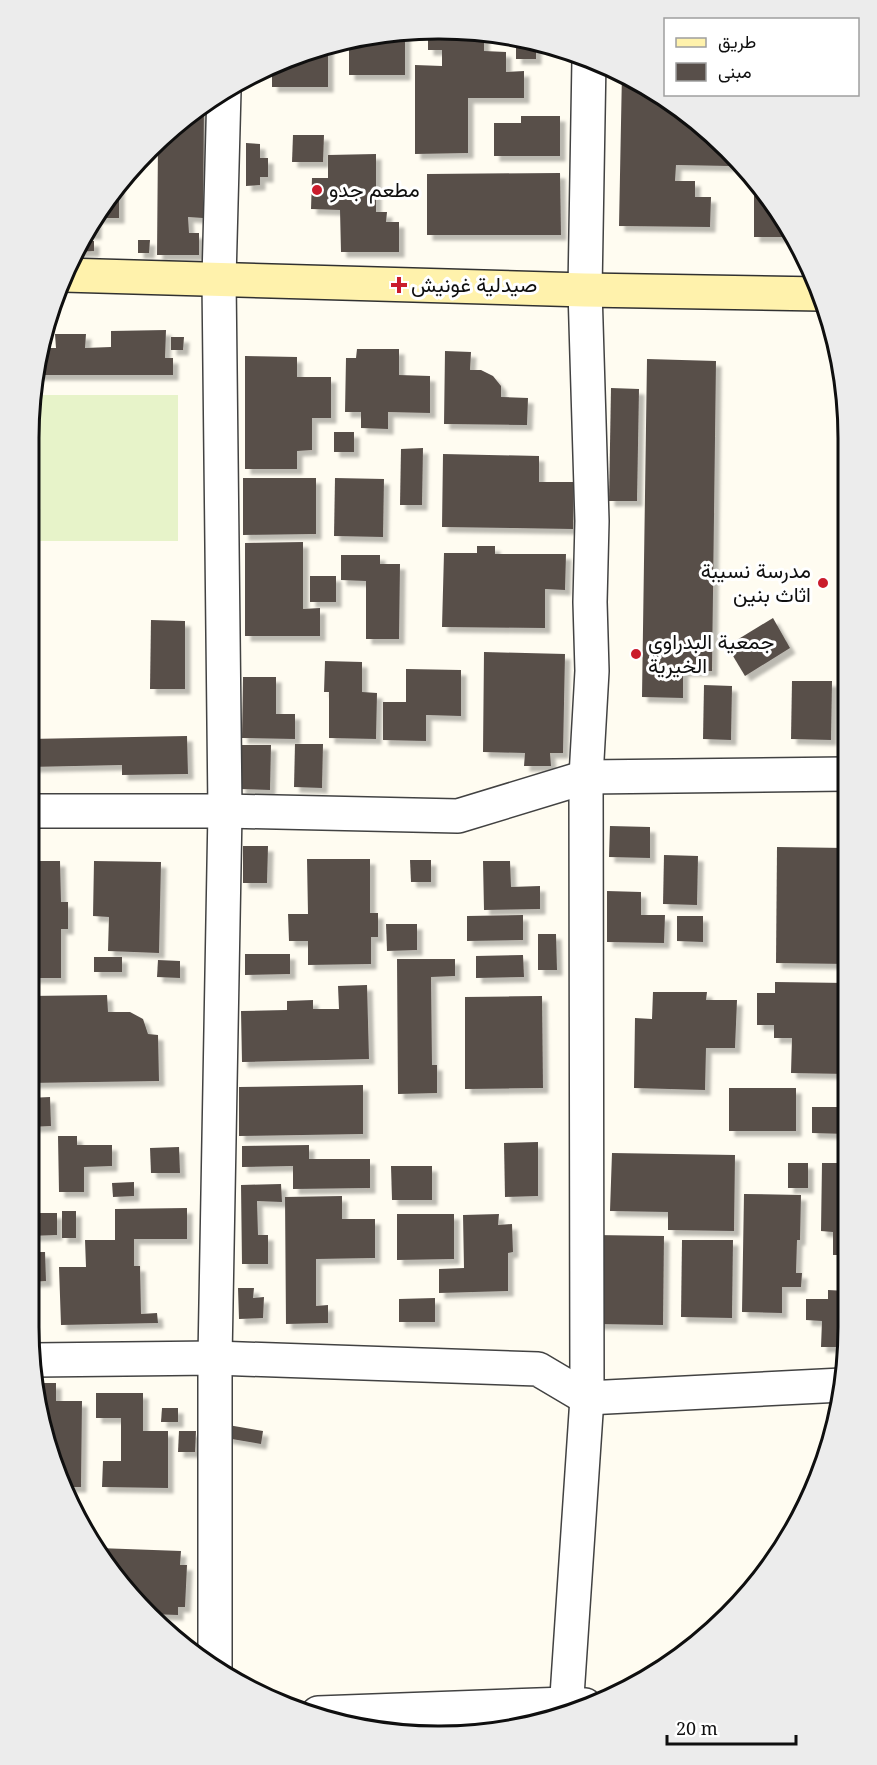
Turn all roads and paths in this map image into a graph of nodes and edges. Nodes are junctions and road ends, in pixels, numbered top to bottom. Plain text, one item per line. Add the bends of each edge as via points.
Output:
1 (589, 68) edge
2 (224, 102) edge
3 (73, 276) edge
4 (219, 279) junction
5 (585, 290) junction
6 (811, 294) edge
7 (838, 774) edge
8 (586, 777) junction
9 (39, 811) edge
10 (225, 811) junction
11 (215, 1358) junction
12 (41, 1360) edge
13 (834, 1385) edge
14 (588, 1398) junction
15 (215, 1658) edge
16 (572, 1703) edge
17 (562, 1706) edge
18 (337, 1712) edge

1 - 5 street
2 - 4 street
3 - 4 main road
4 - 5 main road
4 - 10 street
5 - 6 main road
5 - 8 street via 592,521 592,671
7 - 8 street
8 - 10 street via 458,816
8 - 14 street
9 - 10 street
10 - 11 street
11 - 12 street
11 - 14 street via 538,1369
11 - 15 street
13 - 14 street
14 - 16 street
17 - 18 street

